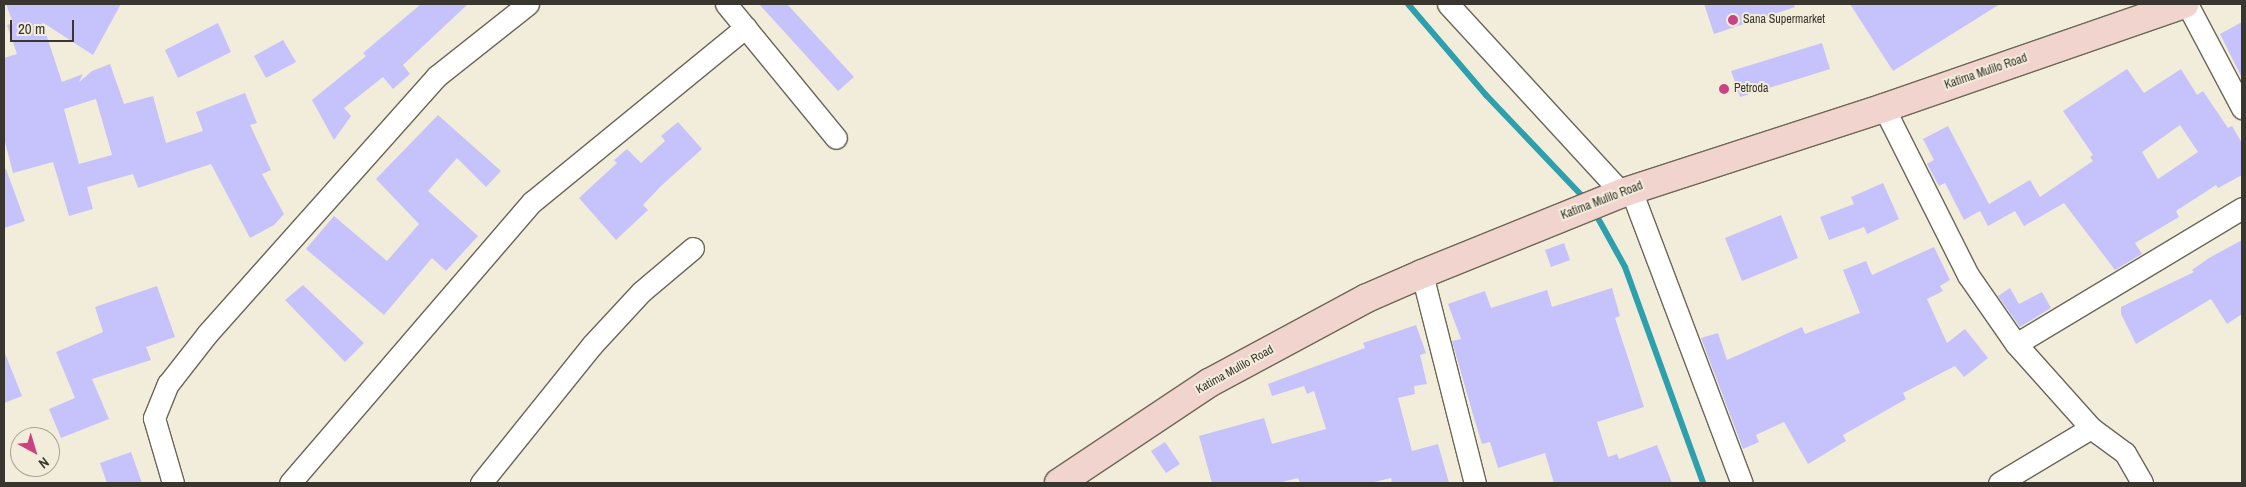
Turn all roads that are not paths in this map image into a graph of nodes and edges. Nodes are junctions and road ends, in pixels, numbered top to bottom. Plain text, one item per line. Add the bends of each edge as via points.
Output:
1 (528, 4) edge
2 (726, 4) edge
3 (1448, 4) edge
4 (2186, 4) edge
5 (746, 27) junction
6 (1884, 108) junction
7 (2242, 108) edge
8 (836, 138) dead end
9 (1609, 198) junction
10 (2242, 208) edge
11 (694, 248) dead end
12 (1422, 274) junction
13 (2016, 344) junction
14 (2091, 428) junction
15 (173, 483) edge
16 (290, 483) edge
17 (481, 483) edge
18 (1059, 483) edge
19 (1475, 483) edge
20 (1742, 483) edge
21 (1999, 483) edge
22 (2142, 483) edge

1 - 15 street via 437,76 213,327 168,384 154,418
2 - 5 street
3 - 9 street
4 - 6 main road, Katima Mulilo Road
4 - 7 street
5 - 8 street
5 - 16 street via 532,202
6 - 9 main road, Katima Mulilo Road
6 - 13 street via 1968,275
9 - 12 main road, Katima Mulilo Road
9 - 20 street
10 - 13 street
11 - 17 street via 641,292 592,345
12 - 18 main road, Katima Mulilo Road via 1367,298 1209,383
12 - 19 street
13 - 14 street
14 - 21 street
14 - 22 street via 2125,453

